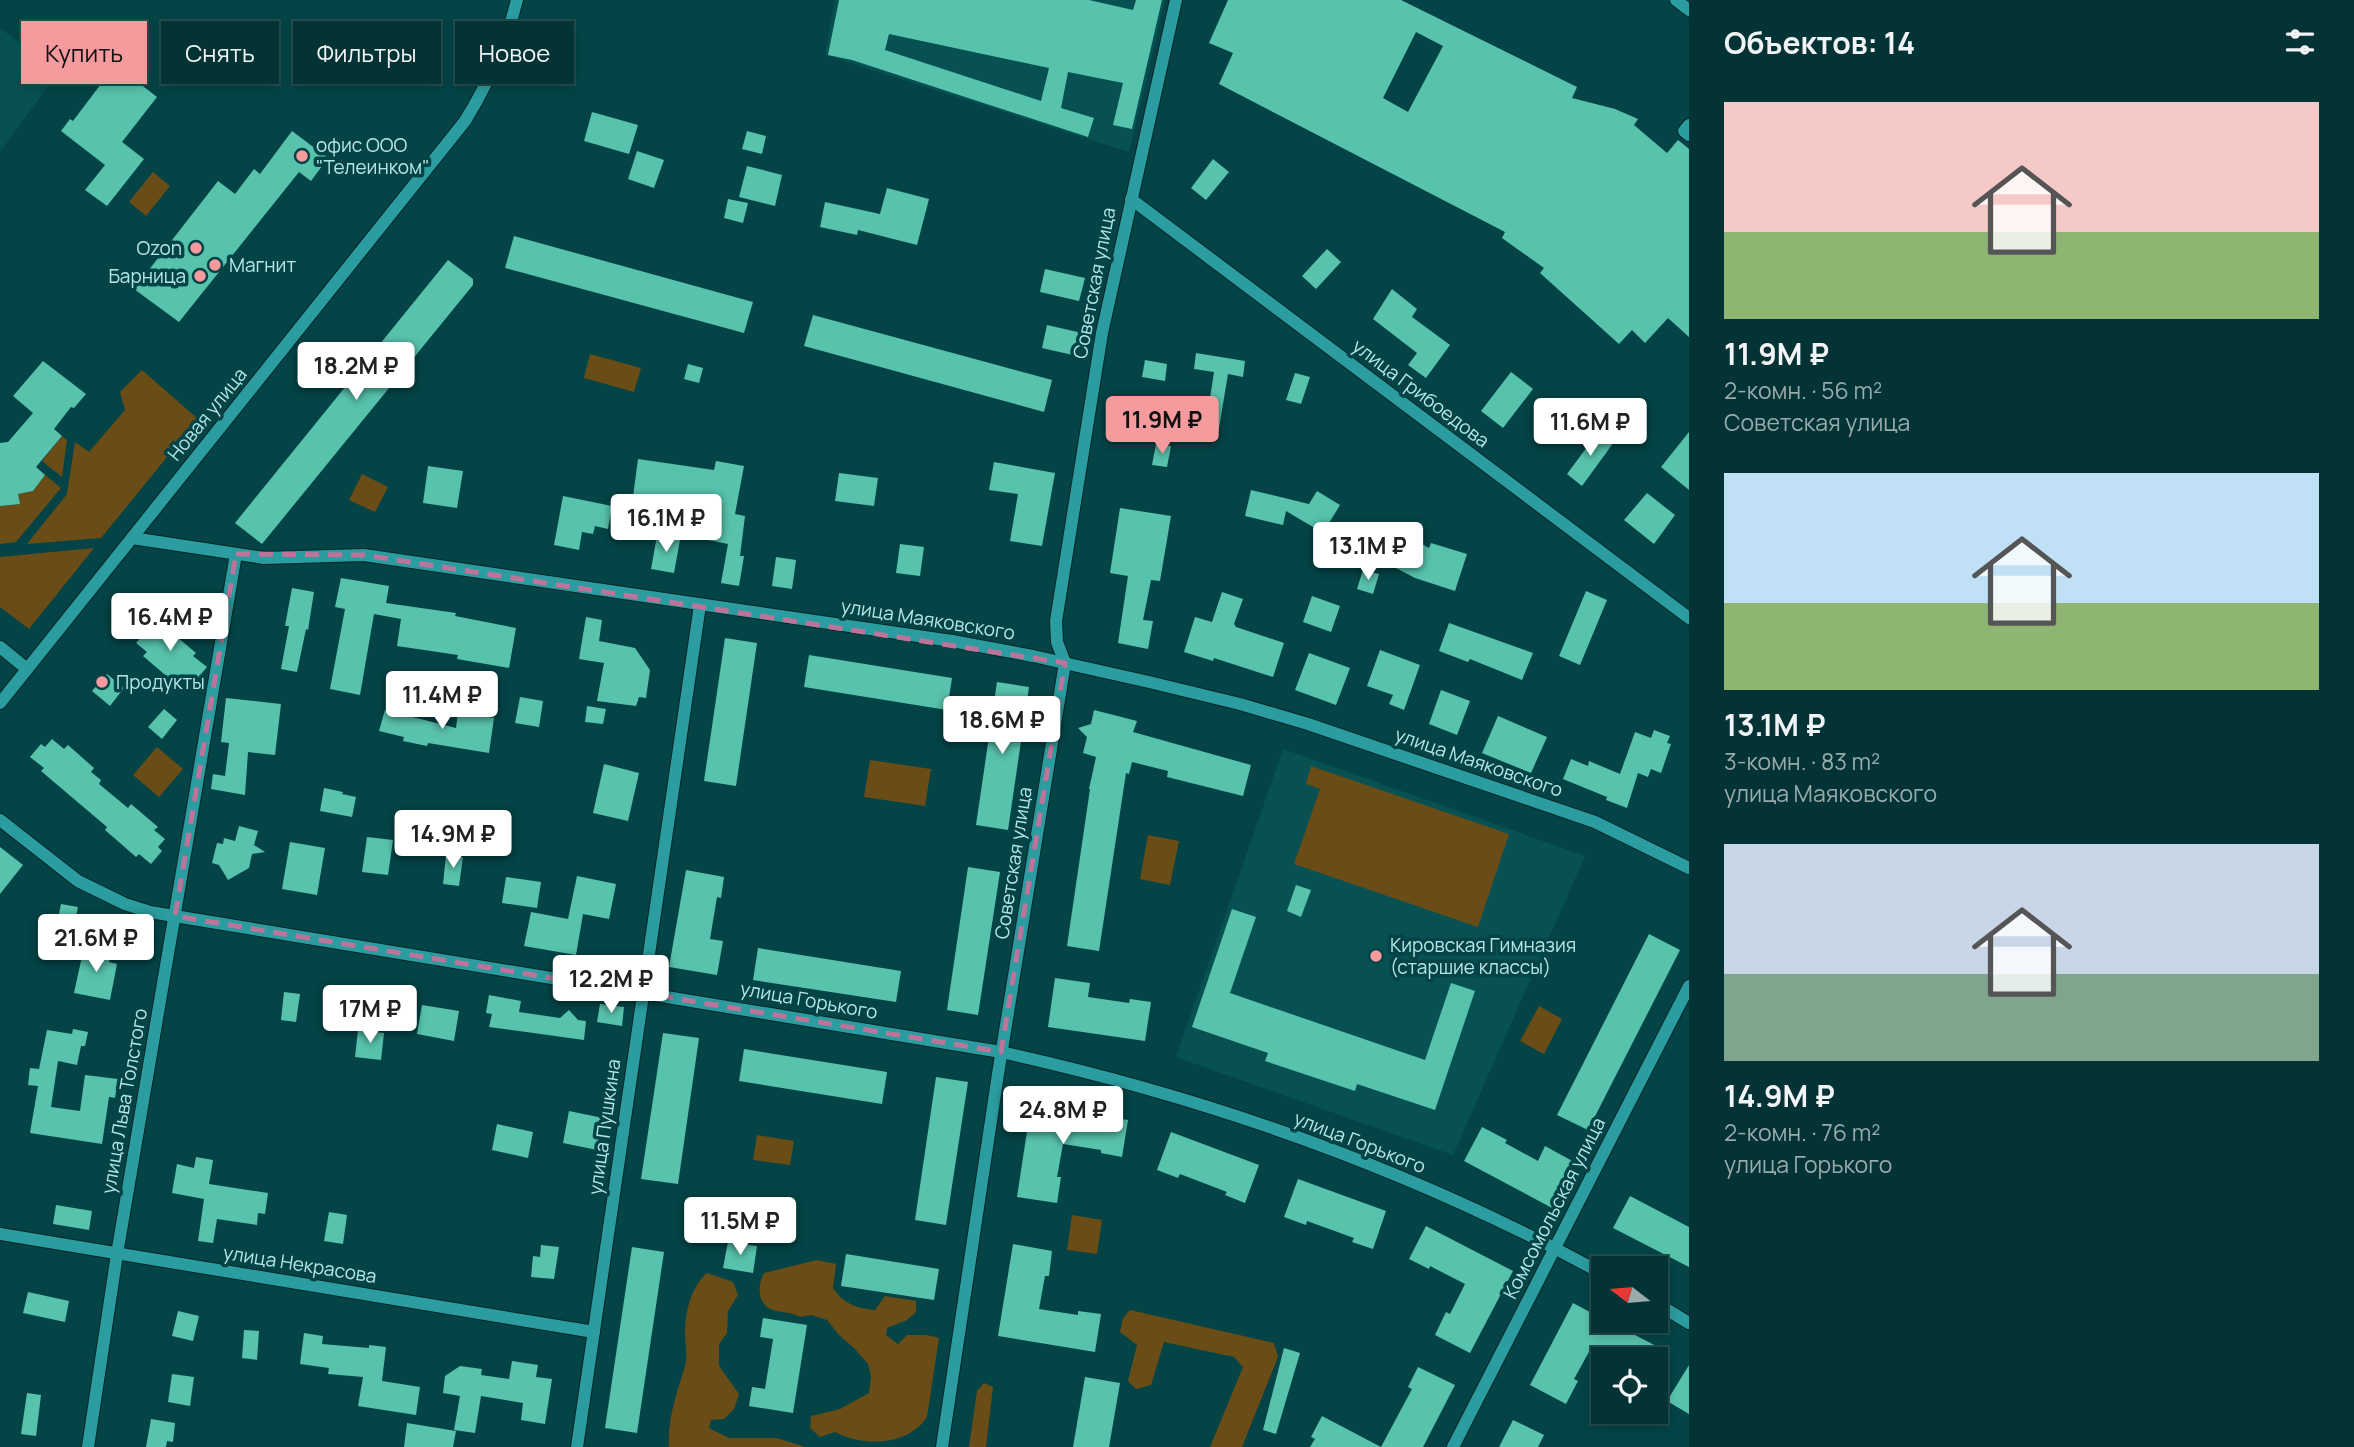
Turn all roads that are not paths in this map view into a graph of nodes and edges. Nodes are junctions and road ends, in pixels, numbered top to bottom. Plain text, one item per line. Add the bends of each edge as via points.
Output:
1 (517, 0) edge
2 (1176, 0) edge
3 (1676, 0) edge
4 (1689, 10) edge
5 (1689, 125) edge
6 (1689, 135) edge
7 (1131, 199) junction
8 (132, 538) junction
9 (236, 554) junction
10 (701, 606) junction
11 (1689, 618) edge
12 (0, 647) edge
13 (1065, 663) junction
14 (27, 669) junction
15 (0, 703) edge
16 (0, 820) edge
17 (1689, 868) edge
18 (175, 916) junction
19 (1689, 986) edge
20 (644, 992) junction
21 (1001, 1052) junction
22 (0, 1234) edge
23 (1555, 1248) junction
24 (117, 1254) junction
25 (1591, 1268) edge
26 (1668, 1310) edge
27 (1689, 1323) edge
28 (594, 1332) junction
29 (88, 1447) edge
30 (577, 1447) edge
31 (942, 1447) edge
32 (1452, 1447) edge

1 - 8 street, Новая улица via 501,53 465,121
2 - 7 street, Советская улица
3 - 4 street
5 - 6 street via 1684,131
7 - 11 street, улица Грибоедова
7 - 13 street, Советская улица via 1102,333 1056,621
8 - 9 street, улица Маяковского
8 - 14 street, Новая улица
9 - 10 street, улица Маяковского via 287,558 363,555
9 - 18 street, улица Льва Толстого
10 - 13 street, улица Маяковского via 952,641
10 - 20 street, улица Пушкина
12 - 14 street
13 - 17 street, улица Маяковского via 1240,704 1320,729 1595,822
13 - 21 street, Советская улица
14 - 15 street, Новая улица
16 - 18 street, улица Горького via 78,881 125,904
18 - 20 street, улица Горького
18 - 24 street, улица Льва Толстого
19 - 23 street, Комсомольская улица
20 - 21 street, улица Горького
20 - 28 street, улица Пушкина
21 - 23 street, улица Горького via 1155,1091 1288,1134 1383,1170
21 - 31 street, Советская улица
22 - 24 street, улица Некрасова
23 - 25 street, улица Горького
23 - 32 street, Комсомольская улица
24 - 28 street, улица Некрасова
24 - 29 street, улица Льва Толстого
26 - 27 street
28 - 30 street, улица Пушкина

